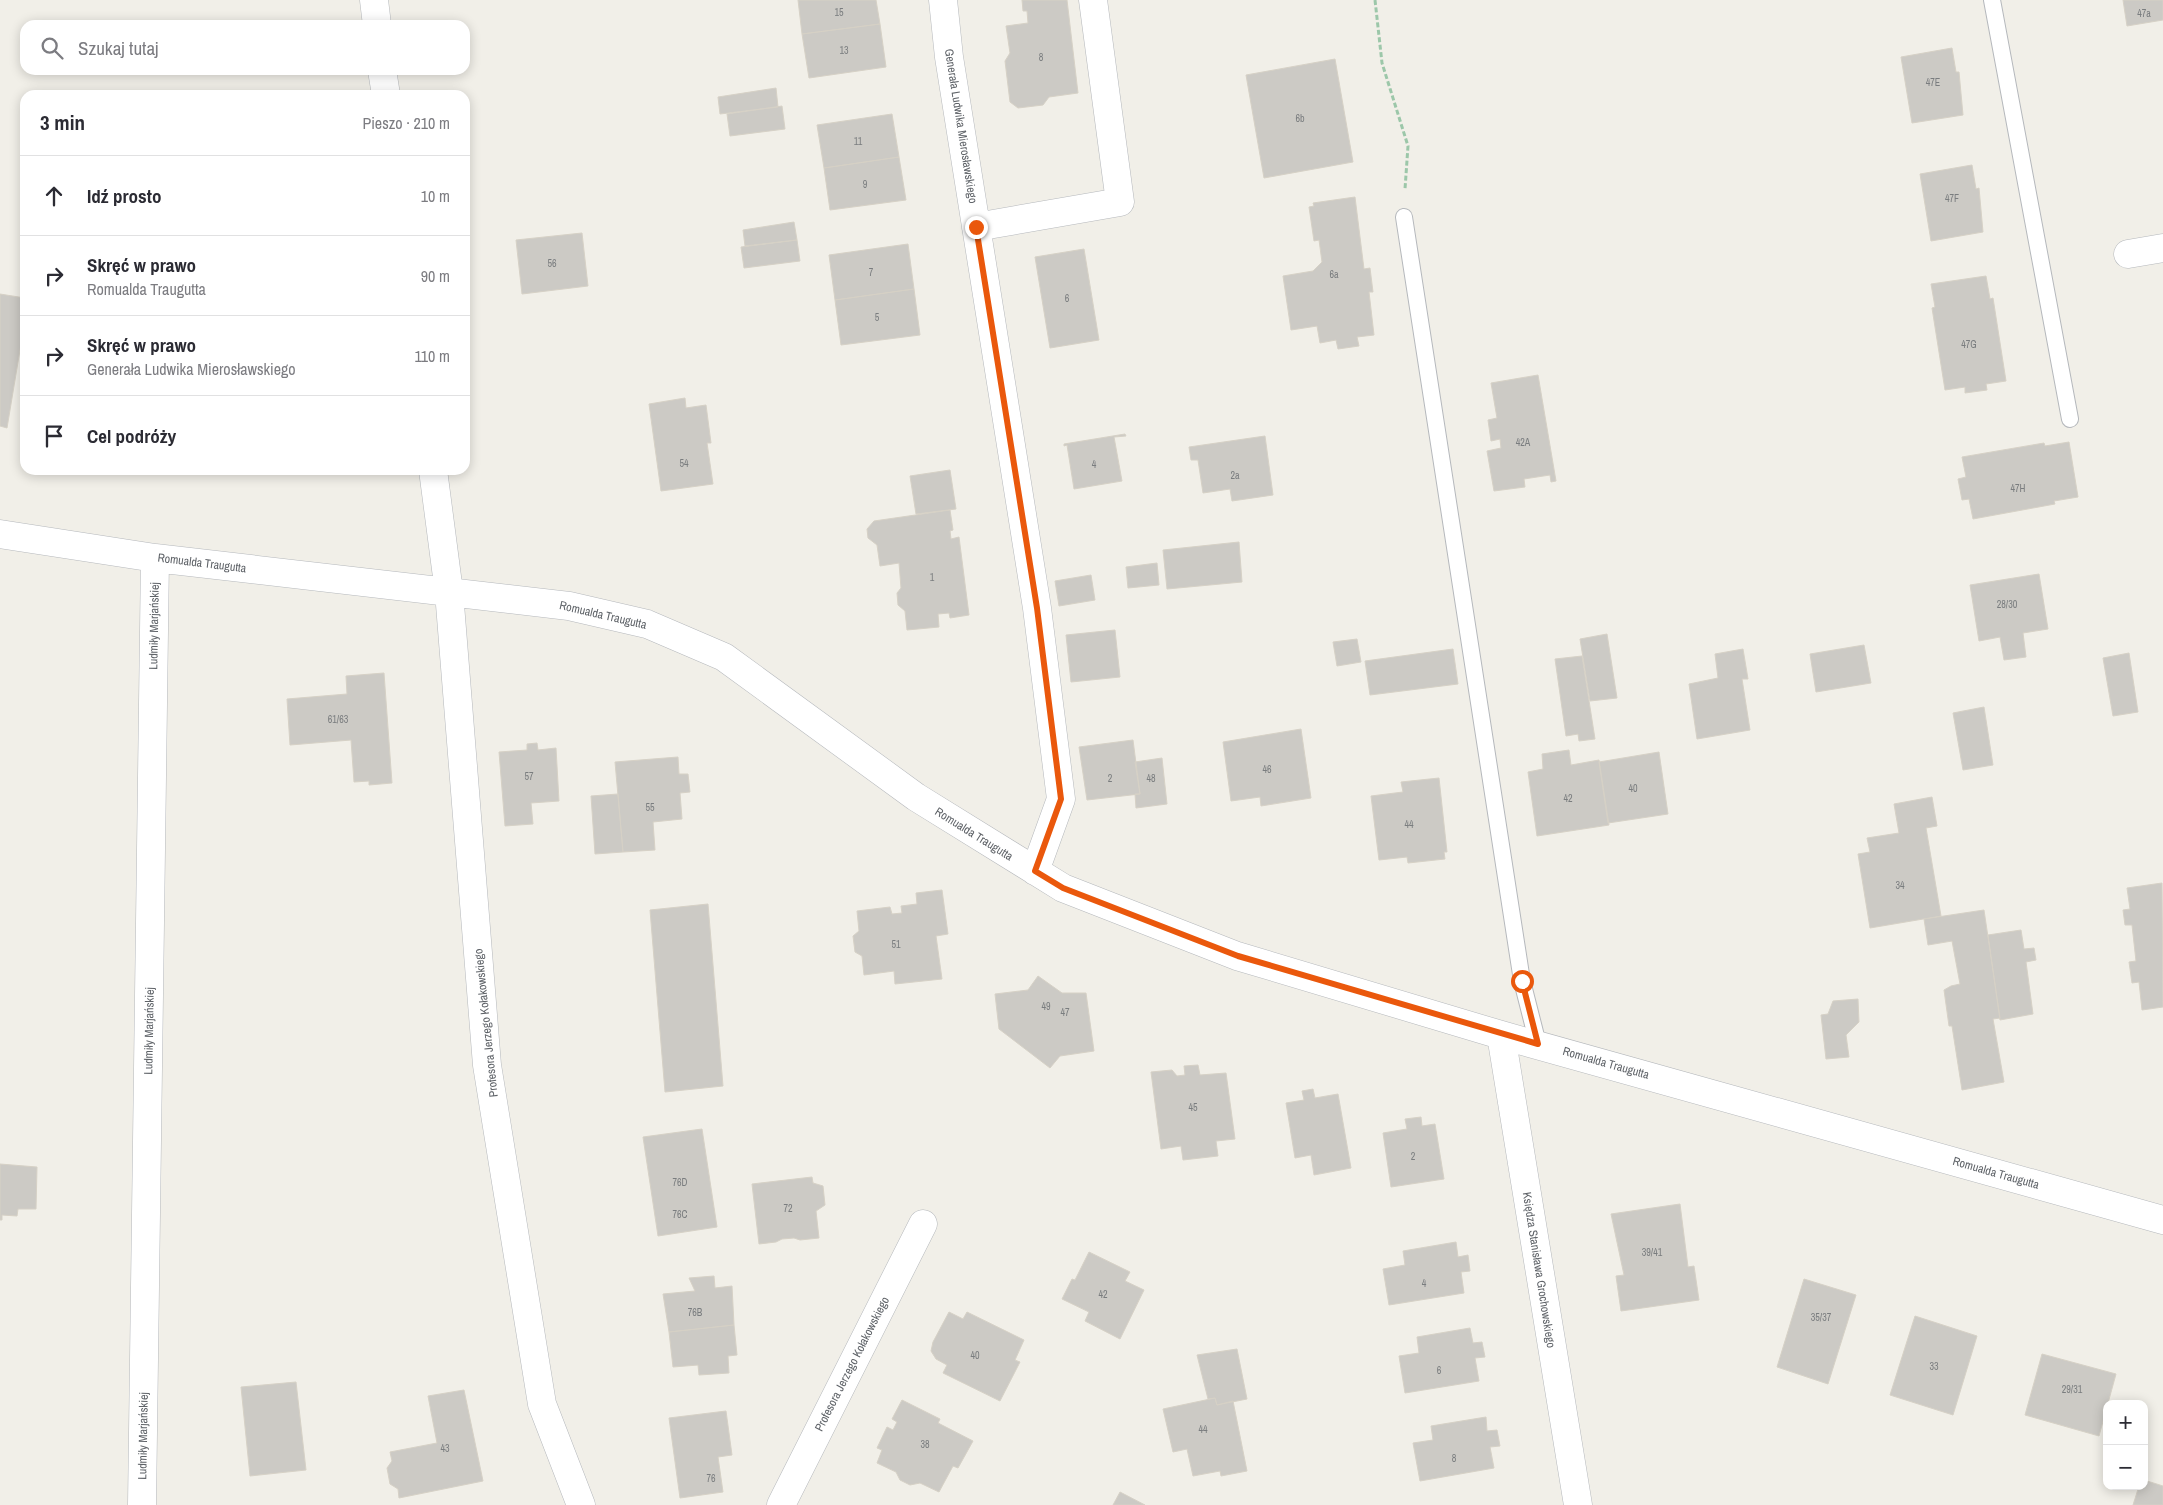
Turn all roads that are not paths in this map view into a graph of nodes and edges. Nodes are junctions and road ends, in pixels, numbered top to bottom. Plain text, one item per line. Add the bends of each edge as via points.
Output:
1 (374, 0) edge
2 (943, 0) edge
3 (1093, 0) edge
4 (1992, 0) edge
5 (376, 20) edge
6 (383, 75) edge
7 (385, 90) edge
8 (1404, 217) road end
9 (976, 227) junction
10 (2163, 248) edge
11 (2128, 254) dead end
12 (2070, 419) dead end
13 (435, 475) edge
14 (0, 534) edge
15 (155, 558) junction
16 (450, 592) junction
17 (1035, 871) junction
18 (1501, 1035) junction
19 (1538, 1044) junction
20 (2163, 1220) edge
21 (922, 1224) dead end
22 (142, 1505) edge
23 (581, 1505) edge
24 (781, 1505) edge
25 (1578, 1505) edge

1 - 5 street
2 - 9 street, Generała Ludwika Mierosławskiego
3 - 9 street via 1120,202
4 - 12 lane
6 - 7 street
8 - 19 lane via 1522,981
9 - 17 street, Generała Ludwika Mierosławskiego via 1037,608 1061,799
10 - 11 street
13 - 16 street, Profesora Jerzego Kołakowskiego
14 - 15 street, Romualda Traugutta
15 - 16 street, Romualda Traugutta
15 - 22 street, Ludmiły Marjańskiej
16 - 17 street, Romualda Traugutta via 569,606 647,624 724,657 916,797
16 - 23 street, Profesora Jerzego Kołakowskiego via 487,1065 542,1404
17 - 18 street, Romualda Traugutta via 1063,888 1238,956
18 - 19 street, Romualda Traugutta
18 - 25 street, Księdza Stanisława Grochowskiego
19 - 20 street, Romualda Traugutta
21 - 24 street, Profesora Jerzego Kołakowskiego

